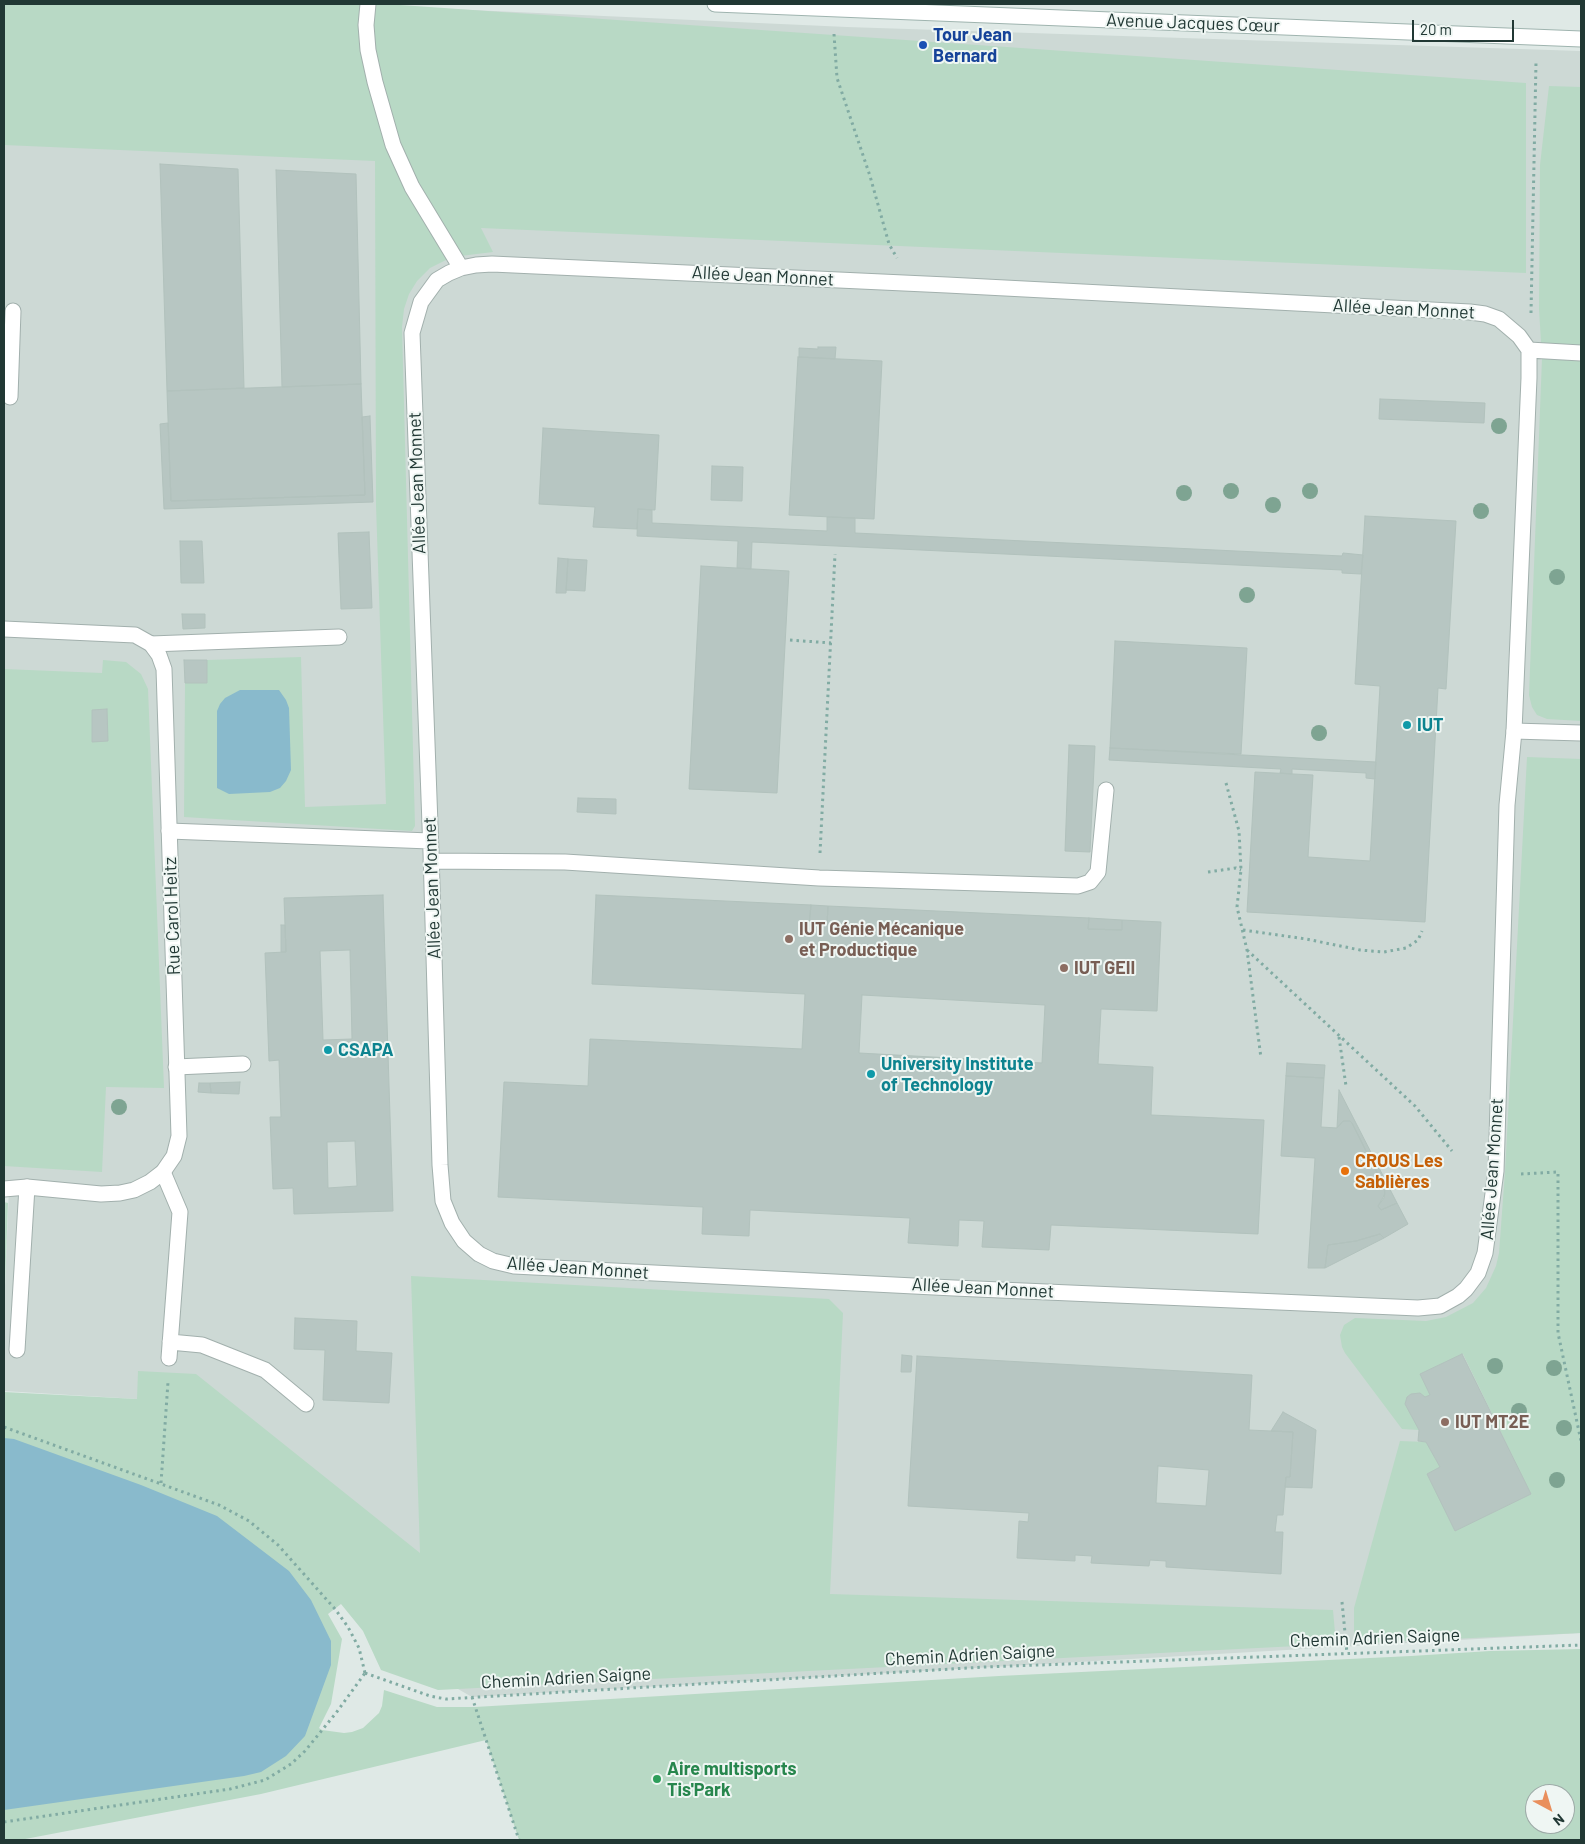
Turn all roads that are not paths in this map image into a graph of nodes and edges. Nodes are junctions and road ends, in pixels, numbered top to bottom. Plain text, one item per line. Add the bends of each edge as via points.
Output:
1 (368, 4) edge
2 (716, 4) edge
3 (1581, 38) edge
4 (461, 268) junction
5 (13, 310) dead end
6 (1529, 350) junction
7 (1581, 353) edge
8 (10, 397) dead end
9 (4, 629) edge
10 (339, 637) dead end
11 (151, 644) junction
12 (1514, 731) junction
13 (1581, 733) edge
14 (1106, 790) dead end
15 (169, 831) junction
16 (430, 841) junction
17 (431, 861) junction
18 (244, 1064) dead end
19 (176, 1067) junction
20 (163, 1172) junction
21 (26, 1187) junction
22 (4, 1189) edge
23 (170, 1342) junction
24 (17, 1350) dead end
25 (169, 1358) road end
26 (306, 1404) dead end

1 - 4 street via 368,50 393,145 412,187
2 - 3 street, Avenue Jacques Cœur
4 - 6 street, Allée Jean Monnet via 492,264 1470,312 1499,319 1520,336
4 - 16 street, Allée Jean Monnet via 437,280 427,292 412,332
5 - 8 street
6 - 7 street
6 - 12 street, Allée Jean Monnet
9 - 11 street via 135,635
10 - 11 street
11 - 15 street, Rue Carol Heitz via 164,669
12 - 13 street
12 - 17 street, Allée Jean Monnet via 1507,805 1496,1171 1488,1241 1472,1282 1458,1296 1429,1308 514,1266 493,1261 464,1241 443,1201
14 - 17 street via 1098,872 1087,884 1078,886 819,878 565,862
15 - 16 street
15 - 19 street, Rue Carol Heitz
16 - 17 street, Allée Jean Monnet
18 - 19 street
19 - 20 street, Rue Carol Heitz via 179,1136 174,1156
20 - 21 street, Rue Carol Heitz via 134,1190 120,1193
20 - 23 street via 180,1212
21 - 22 street, Rue Carol Heitz
21 - 24 street
23 - 25 street
23 - 26 street via 202,1345 265,1370

